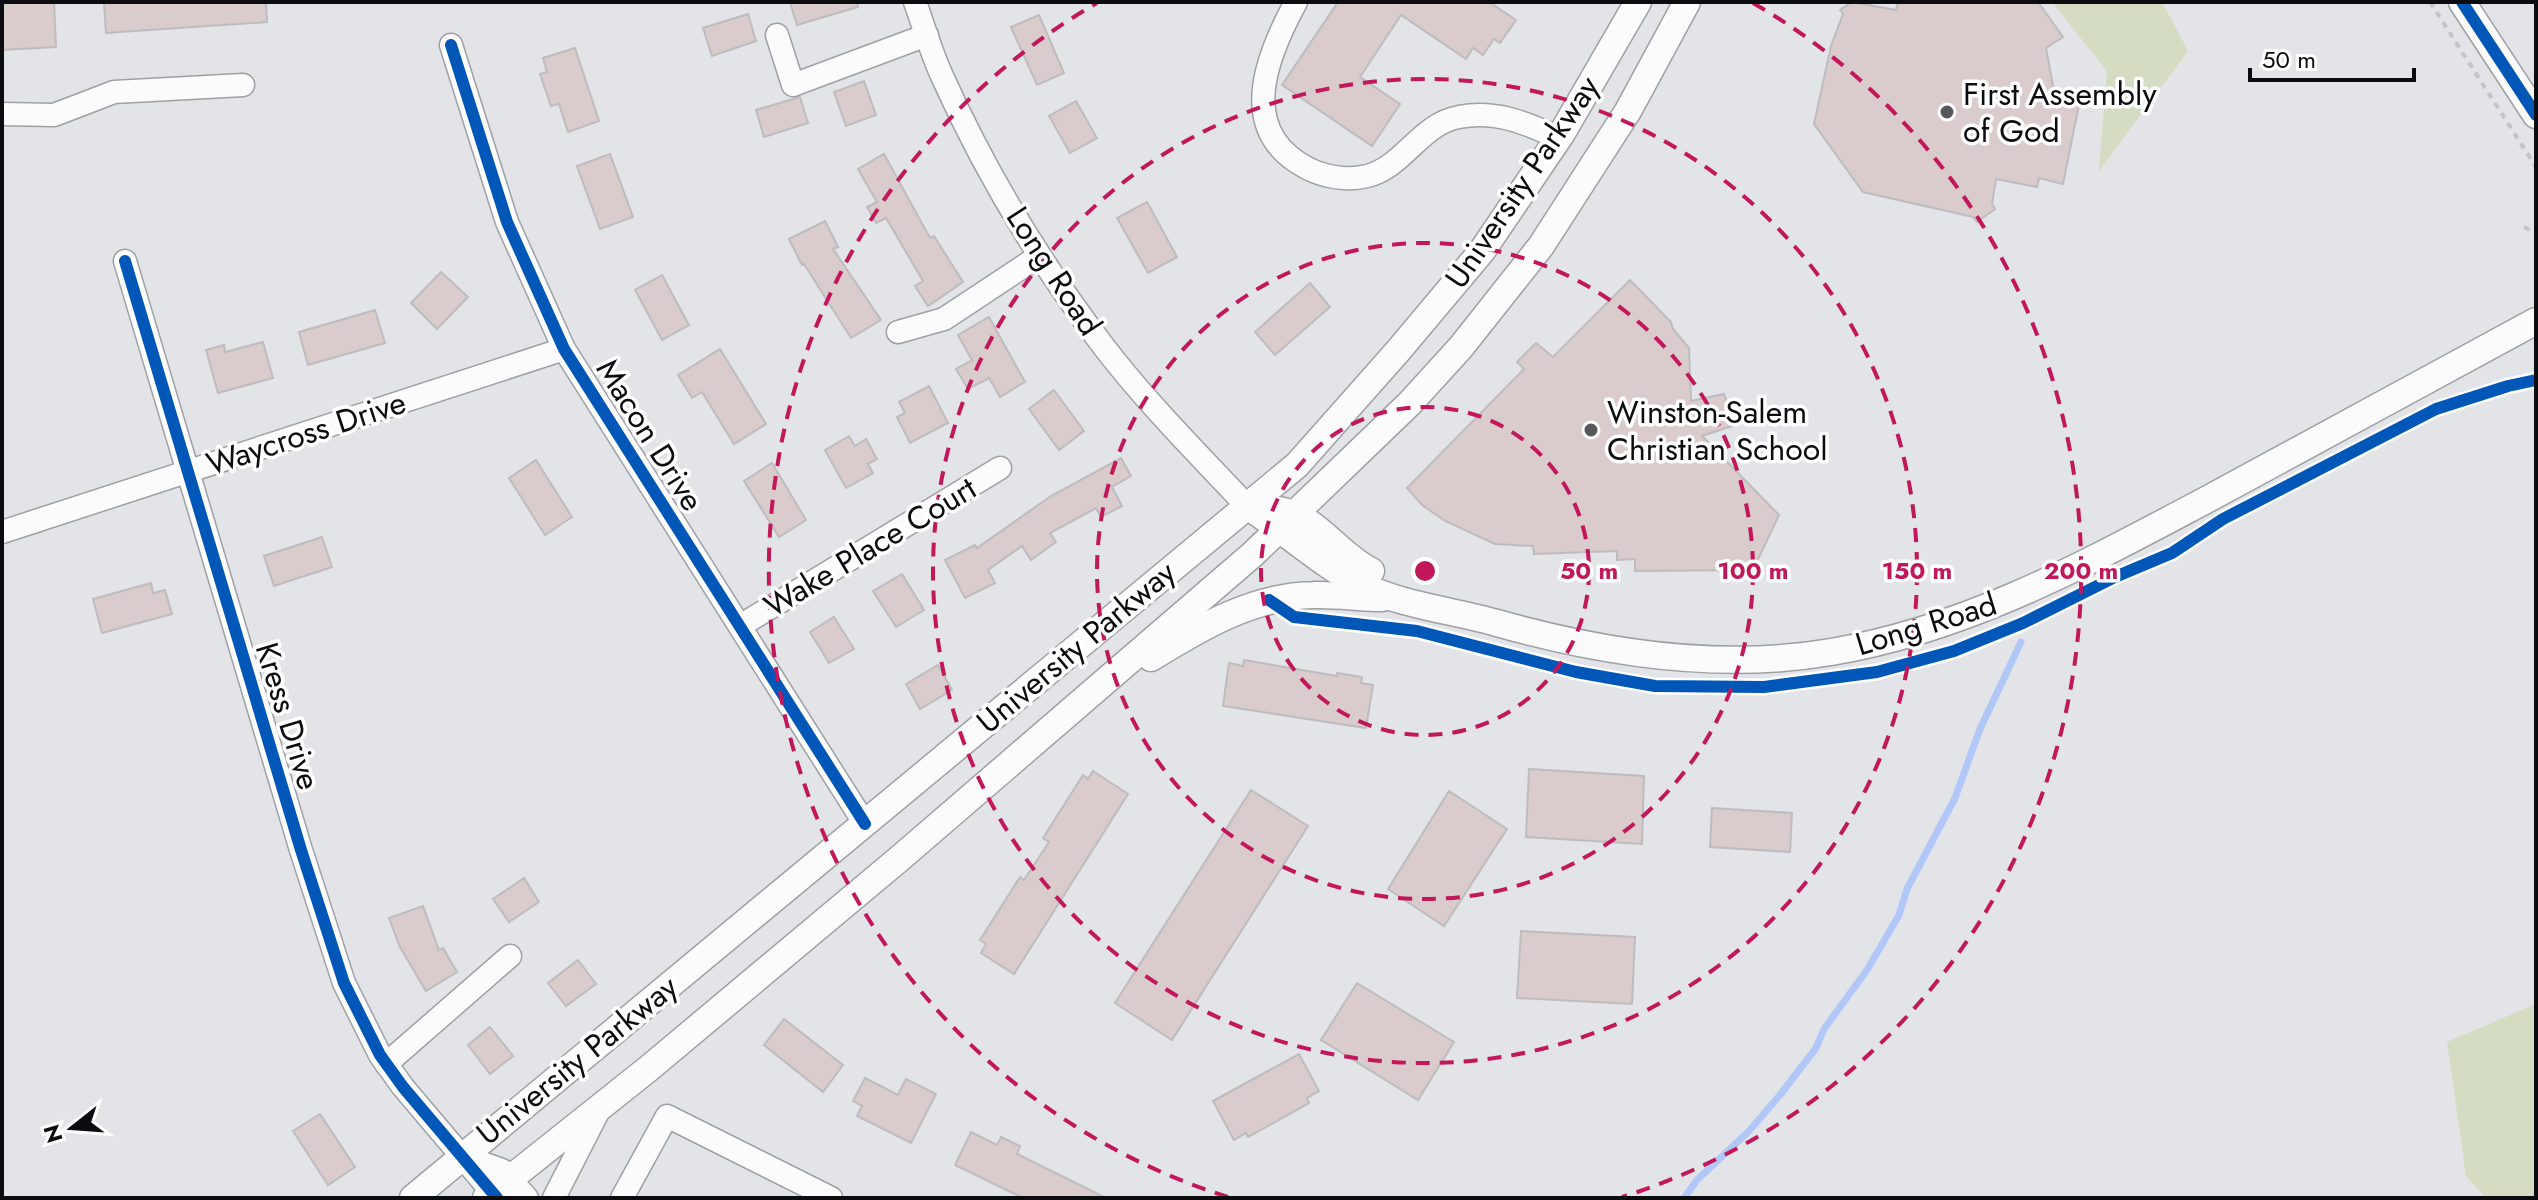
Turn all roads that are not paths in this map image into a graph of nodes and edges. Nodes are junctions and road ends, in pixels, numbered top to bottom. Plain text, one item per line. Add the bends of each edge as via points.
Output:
1 (915, 2) edge
2 (1296, 2) edge
3 (1638, 2) edge
4 (1687, 2) edge
5 (2471, 5) edge
6 (777, 35) dead end
7 (927, 35) junction
8 (451, 45) dead end
9 (243, 85) dead end
10 (2, 114) edge
11 (2536, 115) edge
12 (1559, 138) junction
13 (1039, 256) junction
14 (125, 261) dead end
15 (2536, 321) edge
16 (898, 332) dead end
17 (564, 349) junction
18 (1000, 468) dead end
19 (187, 472) junction
20 (1246, 505) junction
21 (1288, 521) junction
22 (2, 532) edge
23 (1391, 598) junction
24 (1445, 610) junction
25 (740, 626) junction
26 (1118, 669) junction
27 (865, 824) junction
28 (510, 956) dead end
29 (386, 1064) junction
30 (600, 1108) junction
31 (461, 1155) junction
32 (503, 1193) edge
33 (413, 1198) edge
34 (554, 1198) edge
35 (622, 1198) edge
36 (831, 1198) edge

1 - 7 street, Long Road
2 - 12 street via 1274,47 1262,107 1275,142 1314,172 1347,178 1372,175 1431,128 1459,117 1509,117
3 - 12 main road, University Parkway
4 - 21 main road, University Parkway via 1628,111 1541,246 1410,403
5 - 11 main road
6 - 7 street via 793,85
7 - 13 street, Long Road via 975,145
8 - 17 street, Macon Drive via 507,222
9 - 10 street via 114,92 54,115
12 - 20 main road, University Parkway via 1482,251 1398,351 1297,465
13 - 16 street via 944,319
13 - 20 street, Long Road via 1163,418
14 - 19 street, Kress Drive
15 - 24 main road, Long Road via 2046,583 1963,618 1880,643 1756,658 1668,655 1586,644
17 - 19 street, Waycross Drive
17 - 25 street, Macon Drive
18 - 25 street, Wake Place Court
19 - 22 street, Waycross Drive
19 - 29 street, Kress Drive via 344,983
20 - 21 main road
20 - 27 main road, University Parkway
21 - 23 main road, Long Road via 1305,550
21 - 24 main road, Long Road
21 - 26 main road, University Parkway
23 - 24 main road, Long Road
23 - 26 main road via 1312,595 1269,600 1229,614 1144,662
25 - 27 street, Macon Drive
26 - 30 main road, University Parkway
27 - 31 main road, University Parkway
28 - 29 street
29 - 31 street, Kress Drive
30 - 32 main road, University Parkway
30 - 34 street
31 - 32 street, Kress Drive
31 - 33 main road, University Parkway
35 - 36 street via 667,1116

